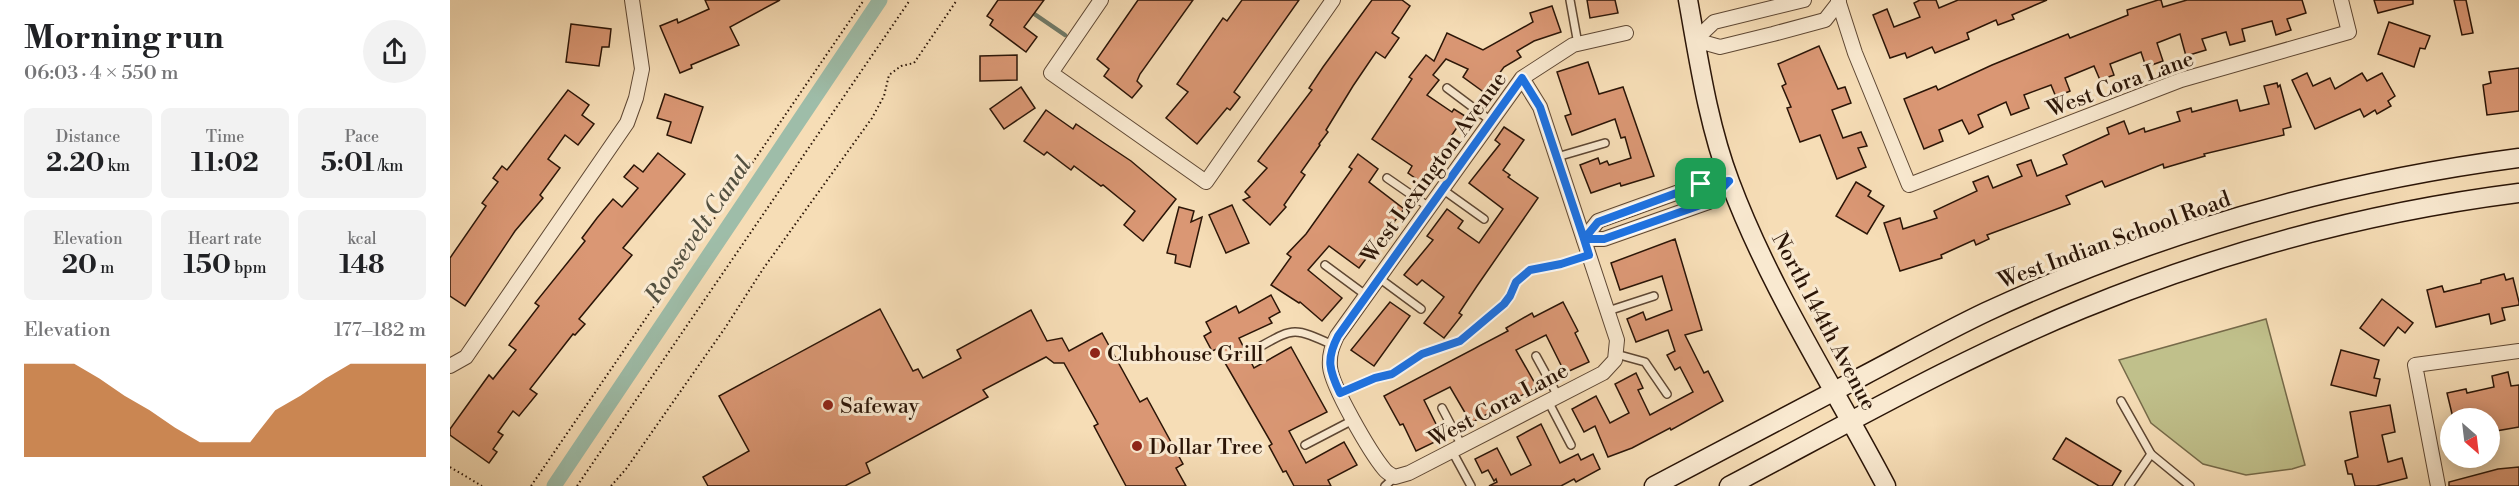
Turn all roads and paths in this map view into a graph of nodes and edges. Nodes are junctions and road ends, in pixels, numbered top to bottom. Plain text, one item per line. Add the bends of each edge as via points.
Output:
1 (632, 0) edge
2 (864, 0) edge
3 (910, 0) edge
4 (957, 0) edge
5 (1101, 0) edge
6 (1333, 0) edge
7 (1570, 0) edge
8 (1688, 0) edge
9 (1804, 0) edge
10 (1837, 0) edge
11 (2341, 0) edge
12 (1626, 33) dead end
13 (1695, 40) junction
14 (1578, 44) junction
15 (1522, 78) junction
16 (1447, 88) dead end
17 (1491, 121) junction
18 (1605, 143) dead end
19 (1557, 157) junction
20 (2519, 158) edge
21 (1387, 178) dead end
22 (1729, 181) junction
23 (1442, 189) junction
24 (2519, 193) edge
25 (1655, 201) junction
26 (1430, 208) junction
27 (1484, 219) dead end
28 (1662, 219) junction
29 (1584, 239) junction
30 (1589, 255) junction
31 (1325, 265) dead end
32 (1379, 278) junction
33 (1367, 296) junction
34 (1653, 296) dead end
35 (1421, 309) dead end
36 (1608, 311) junction
37 (1333, 345) junction
38 (1254, 350) dead end
39 (2519, 351) edge
40 (1536, 356) dead end
41 (1615, 357) junction
42 (450, 366) edge
43 (1834, 390) junction
44 (1340, 393) junction
45 (1667, 394) dead end
46 (1553, 399) junction
47 (2121, 401) dead end
48 (1442, 408) dead end
49 (1354, 419) junction
50 (1852, 420) junction
51 (1305, 445) dead end
52 (1571, 445) dead end
53 (1457, 449) junction
54 (2151, 454) junction
55 (450, 467) edge
56 (1390, 481) edge
57 (482, 486) edge
58 (531, 486) edge
59 (578, 486) edge
60 (611, 486) edge
61 (1471, 486) edge
62 (1654, 486) edge
63 (1729, 486) edge
64 (1887, 486) edge
65 (2129, 486) edge
66 (2190, 486) edge
67 (2438, 486) edge

1 - 42 street via 642,69 627,123 466,357
2 - 58 path
3 - 59 path
4 - 60 path via 914,63 889,75 884,96 872,118
5 - 6 street via 1051,73 1206,182
7 - 14 lane
8 - 13 main road, North 144th Avenue
9 - 13 street via 1714,22
10 - 11 street, West Cora Lane via 1909,185 2181,80 2349,32
10 - 13 street via 1825,20 1720,47
12 - 14 street, West Lexington Avenue
13 - 22 main road, North 144th Avenue via 1708,112
14 - 15 street, West Lexington Avenue
15 - 17 street, West Lexington Avenue
15 - 19 street via 1540,107
16 - 17 lane
17 - 23 street, West Lexington Avenue
18 - 19 lane
19 - 29 street
20 - 43 main road, West Indian School Road via 2365,185 2204,228 1986,312
21 - 26 lane
22 - 25 street via 1701,184
22 - 28 street via 1709,202
22 - 43 main road, North 144th Avenue via 1771,278
23 - 26 street, West Lexington Avenue
23 - 27 lane
24 - 50 main road via 2397,213 2282,240 2209,263 2048,324
25 - 28 lane
25 - 29 street via 1598,222
26 - 32 street, West Lexington Avenue
28 - 29 street via 1604,239
29 - 30 street
30 - 36 street
30 - 44 path via 1530,270 1516,282 1504,304 1460,341 1422,354 1392,374
31 - 33 lane
32 - 33 street, West Lexington Avenue
32 - 35 lane
33 - 37 street, West Lexington Avenue
34 - 36 lane
36 - 41 street via 1617,340
37 - 38 lane via 1302,331 1292,331
37 - 44 street, West Lexington Avenue via 1329,352 1330,369
39 - 67 street via 2415,365
40 - 46 lane
41 - 45 lane via 1645,362
41 - 46 street, West Cora Lane via 1603,372
43 - 50 main road, North 144th Avenue
43 - 62 main road, West Indian School Road
44 - 49 street
46 - 52 lane
46 - 53 street, West Cora Lane
47 - 54 lane
48 - 53 lane
49 - 51 lane
49 - 56 street
50 - 63 main road
50 - 64 main road, North 144th Avenue
53 - 56 street, West Cora Lane
53 - 61 lane
54 - 65 lane
54 - 66 lane
55 - 57 path

